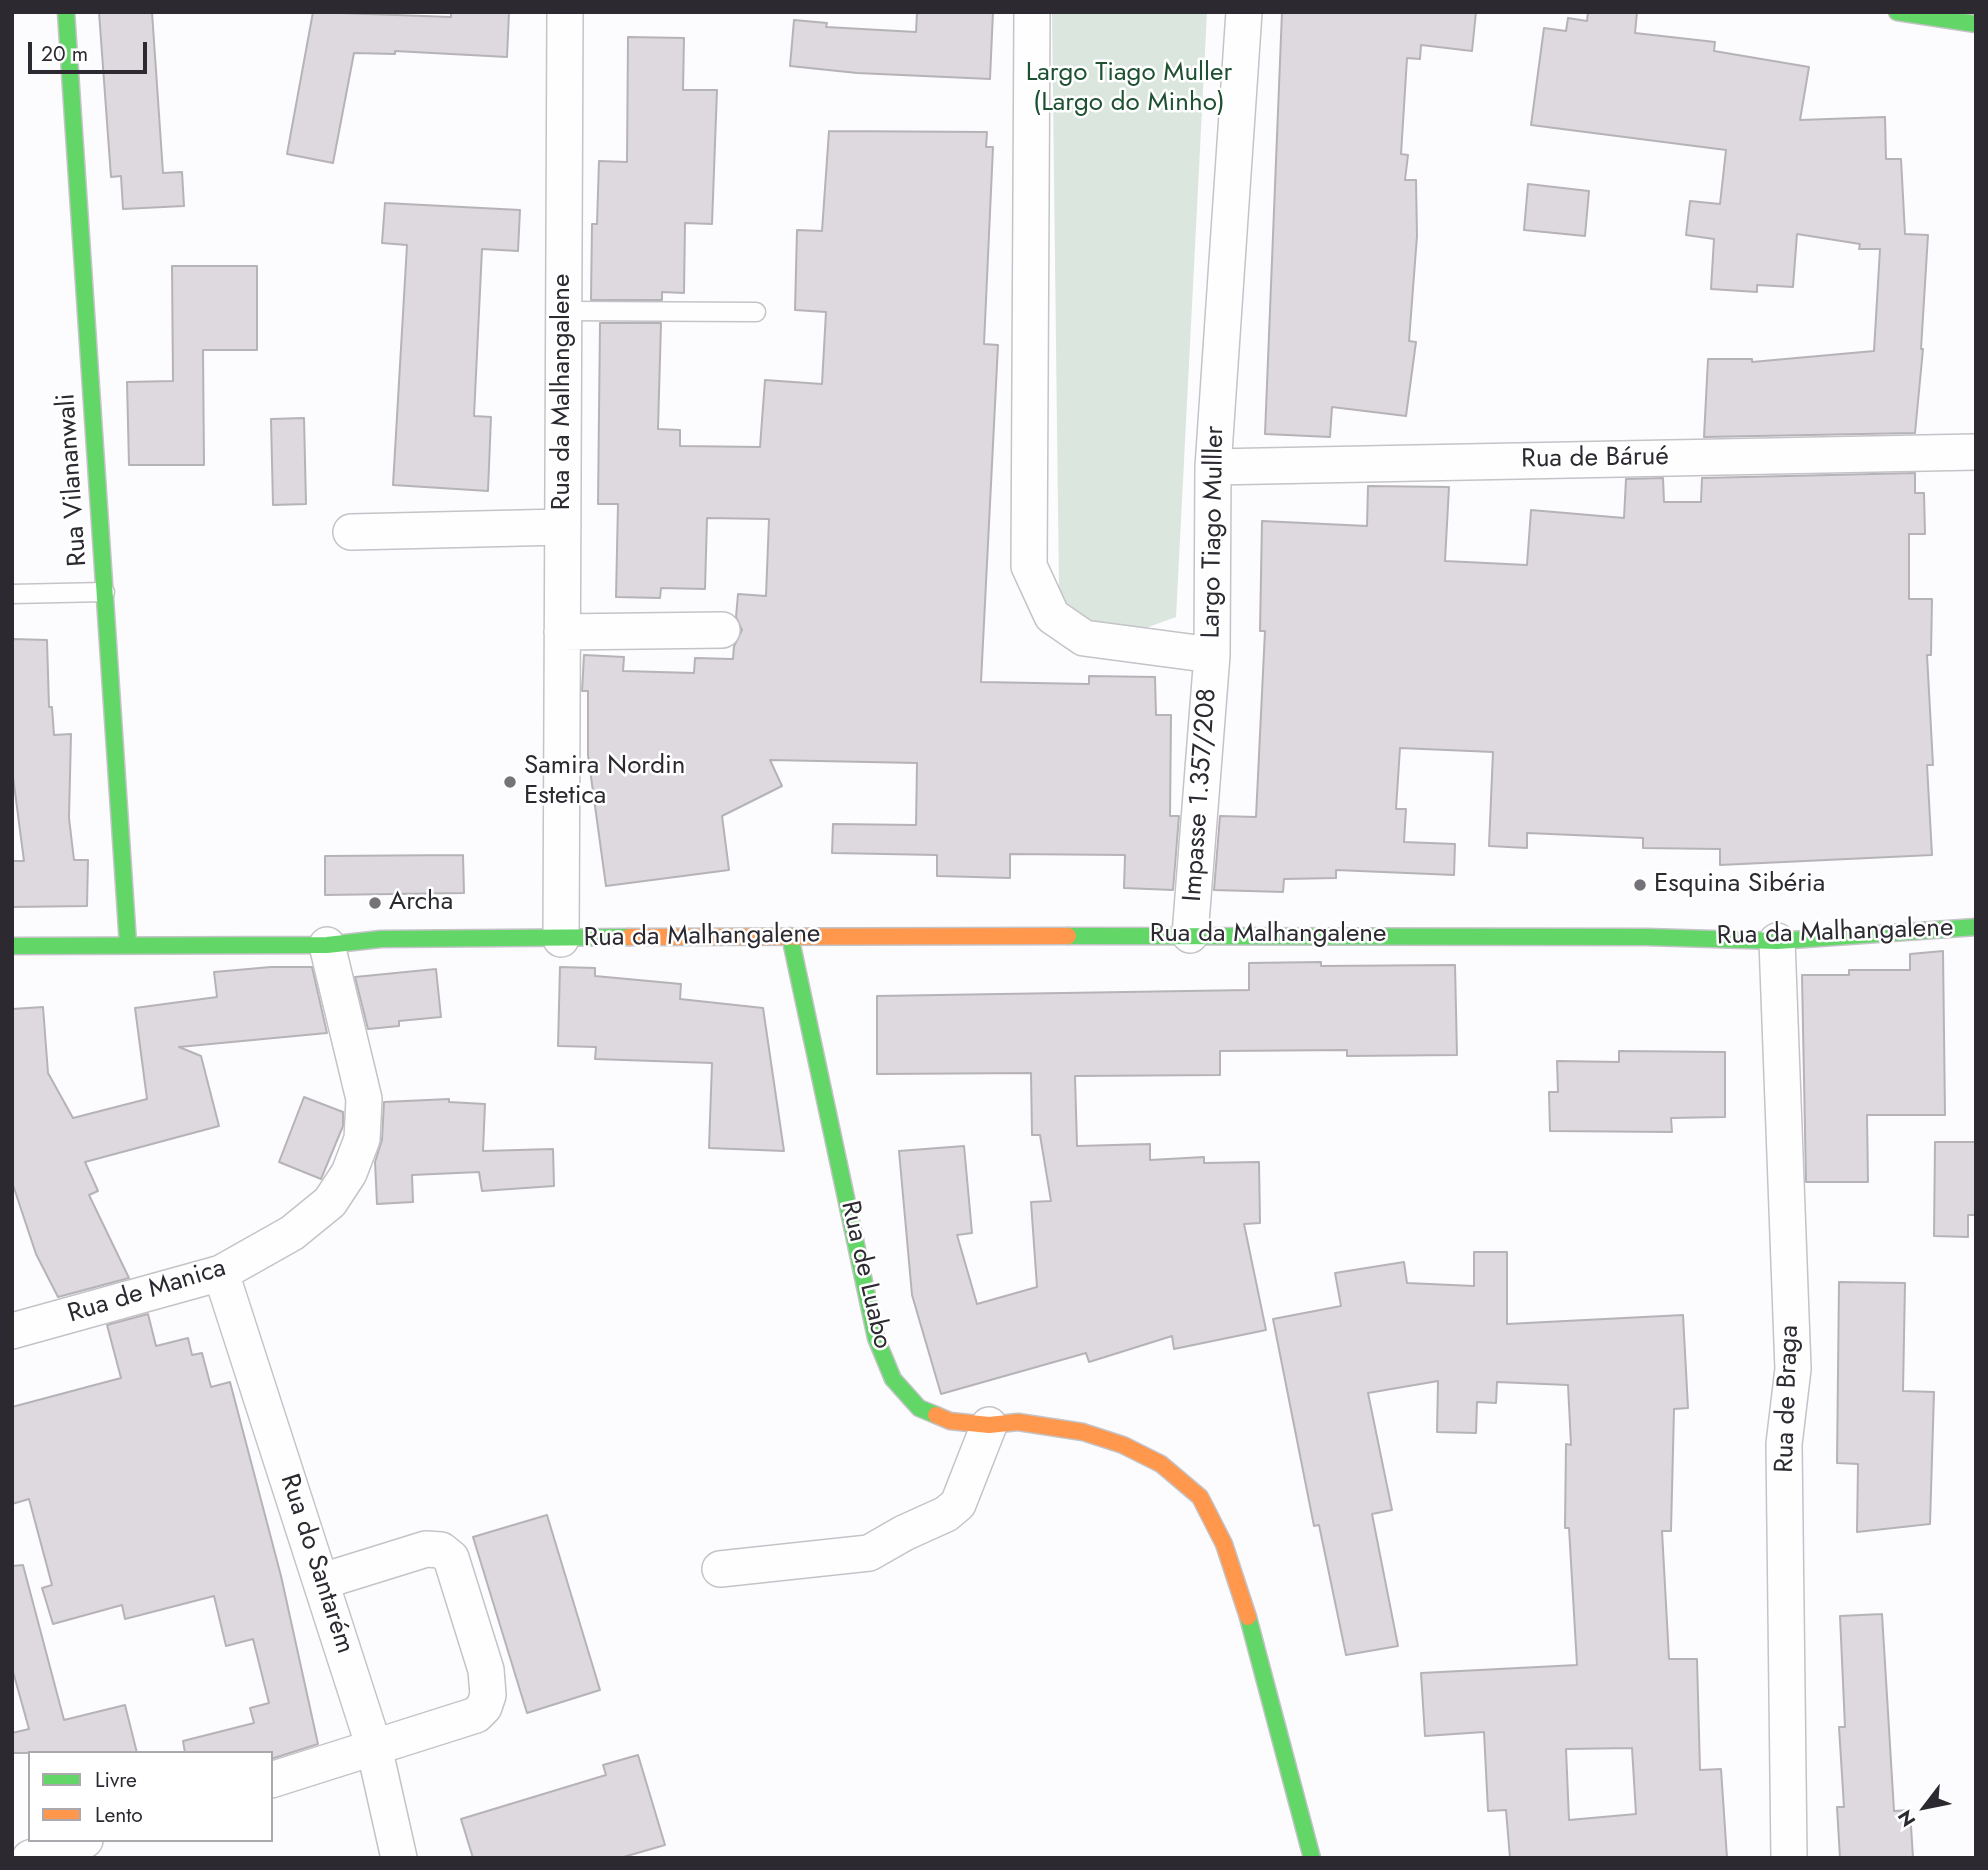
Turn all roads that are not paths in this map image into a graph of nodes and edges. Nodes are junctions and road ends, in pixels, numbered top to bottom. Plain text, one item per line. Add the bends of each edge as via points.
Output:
1 (66, 12) edge
2 (565, 12) edge
3 (1032, 12) edge
4 (1244, 12) edge
5 (1897, 12) edge
6 (1976, 24) edge
7 (564, 311) junction
8 (756, 312) dead end
9 (1976, 452) edge
10 (1213, 467) junction
11 (563, 527) junction
12 (351, 532) dead end
13 (105, 592) junction
14 (12, 594) edge
15 (722, 629) dead end
16 (562, 632) junction
17 (1212, 655) junction
18 (1976, 927) edge
19 (1190, 935) junction
20 (790, 936) junction
21 (561, 939) junction
22 (1777, 941) junction
23 (128, 944) junction
24 (327, 945) junction
25 (12, 946) edge
26 (221, 1273) junction
27 (12, 1331) edge
28 (989, 1425) junction
29 (720, 1569) dead end
30 (323, 1581) junction
31 (374, 1747) junction
32 (273, 1779) edge
33 (79, 1842) edge
34 (30, 1858) edge
35 (399, 1858) edge
36 (1312, 1858) edge
37 (1788, 1858) edge

1 - 13 street, Rua Vilananwali
2 - 7 street, Rua da Malhangalene
3 - 17 street, Largo Tiago Mulller via 1029,566 1052,616 1084,638
4 - 10 street, Largo Tiago Mulller
5 - 6 street
7 - 8 lane
7 - 11 street, Rua da Malhangalene
9 - 10 street, Rua de Bárué
10 - 17 street, Largo Tiago Mulller
11 - 12 street
11 - 16 street, Rua da Malhangalene
13 - 14 lane
13 - 23 street, Rua Vilananwali
15 - 16 street
16 - 21 street, Rua da Malhangalene
17 - 19 street, Impasse 1.357/208
18 - 22 street, Rua da Malhangalene
19 - 20 street, Rua da Malhangalene
19 - 22 street, Rua da Malhangalene
20 - 21 street, Rua da Malhangalene
20 - 28 street, Rua de Luabo via 876,1338 893,1380 919,1408 950,1421
21 - 24 street, Rua da Malhangalene via 381,939
22 - 37 street, Rua de Braga via 1793,1368 1783,1444
23 - 24 street, Rua da Malhangalene
23 - 25 street, Rua da Malhangalene
24 - 26 street, Rua de Manica via 364,1099 362,1139 349,1173 330,1202 292,1233
26 - 27 street, Rua de Manica
26 - 30 street, Rua do Santarém
28 - 29 street via 957,1504 946,1514 869,1553
28 - 36 street, Rua de Luabo via 1018,1422 1083,1432 1123,1445 1161,1464 1200,1497 1224,1544 1254,1637
30 - 31 street, Rua do Santarém
30 - 31 street via 426,1549 441,1550 451,1558 482,1658 488,1695 475,1715
31 - 32 street
31 - 35 street, Rua do Santarém
33 - 34 street

